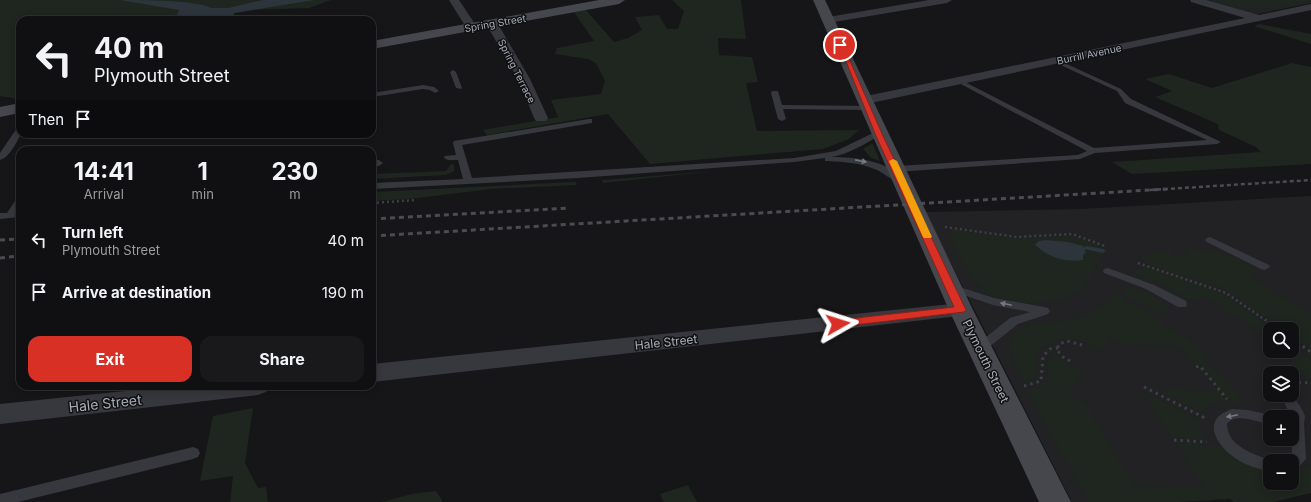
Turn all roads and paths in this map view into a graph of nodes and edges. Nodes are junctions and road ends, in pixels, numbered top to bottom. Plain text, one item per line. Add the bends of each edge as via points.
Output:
1 (454, 0) edge
2 (619, 0) edge
3 (819, 0) edge
4 (947, 0) edge
5 (1195, 0) edge
6 (1311, 7) edge
7 (1260, 18) junction
8 (828, 20) junction
9 (492, 24) junction
10 (471, 27) junction
11 (376, 44) edge
12 (1056, 62) junction
13 (453, 72) dead end
14 (959, 81) junction
15 (459, 88) dead end
16 (434, 91) dead end
17 (775, 93) dead end
18 (376, 94) edge
19 (867, 104) junction
20 (779, 107) junction
21 (16, 109) edge
22 (0, 112) edge
23 (541, 118) dead end
24 (782, 119) dead end
25 (589, 121) dead end
26 (879, 132) junction
27 (16, 137) edge
28 (1093, 151) junction
29 (461, 157) junction
30 (0, 158) edge
31 (448, 158) dead end
32 (794, 160) junction
33 (899, 174) junction
34 (468, 180) junction
35 (376, 186) edge
36 (16, 204) edge
37 (16, 214) edge
38 (4, 216) edge
39 (942, 227) dead end
40 (1210, 240) dead end
41 (1105, 246) dead end
42 (1138, 263) dead end
43 (1265, 267) dead end
44 (1108, 271) dead end
45 (950, 288) junction
46 (1182, 304) dead end
47 (961, 310) junction
48 (1268, 322) edge
49 (1299, 344) edge
50 (1082, 345) dead end
51 (980, 348) junction
52 (1058, 348) junction
53 (1311, 352) edge
54 (1070, 361) dead end
55 (1196, 367) dead end
56 (376, 373) edge
57 (1299, 382) edge
58 (1311, 383) edge
59 (1022, 386) dead end
60 (1144, 387) dead end
61 (221, 390) edge
62 (1291, 404) dead end
63 (1232, 406) dead end
64 (1296, 410) edge
65 (0, 414) edge
66 (1206, 418) dead end
67 (1263, 419) edge
68 (1174, 440) dead end
69 (1214, 442) dead end
70 (193, 453) dead end
71 (1263, 464) edge
72 (0, 500) edge
73 (1055, 502) edge

1 - 10 street
2 - 9 main road, Spring Street
3 - 8 main road, Plymouth Street
4 - 8 street
5 - 7 street
6 - 7 street, Burrill Avenue
7 - 12 street, Burrill Avenue
8 - 19 main road, Plymouth Street
9 - 10 main road, Spring Street
9 - 23 street, Spring Terrace via 524,80
10 - 11 main road, Spring Street
12 - 14 street, Burrill Avenue
12 - 28 lane via 1119,90 1128,101 1217,142
13 - 15 lane
14 - 19 street, Burrill Avenue
14 - 28 lane
16 - 18 lane via 432,88 424,87
17 - 20 lane
19 - 20 lane
19 - 26 main road, Plymouth Street
20 - 24 lane
21 - 22 main road
25 - 29 lane via 457,143
26 - 32 lane via 838,153
26 - 33 main road, Plymouth Street
27 - 30 lane
28 - 33 lane via 1080,157
29 - 31 lane
29 - 34 lane
32 -> 33 lane via 860,160
32 - 34 lane
33 - 45 main road, Plymouth Street
34 - 35 lane
36 - 38 lane
37 - 38 lane
39 - 41 path via 1011,236 1072,234
40 - 43 lane
42 - 48 path via 1222,291
44 - 46 lane via 1150,287
45 - 47 main road, Plymouth Street
51 -> 45 lane via 1014,321 1044,311 993,301
47 - 51 main road, Plymouth Street
47 - 56 street, Hale Street
49 - 53 path
50 - 52 path via 1067,341 1059,344
51 - 73 main road, Plymouth Street
52 - 54 path
52 - 59 path via 1049,349 1043,354 1041,381
55 - 63 path via 1200,366
57 - 58 path
60 - 66 path
61 - 65 street, Hale Street
62 - 64 lane
67 -> 71 lane via 1238,414 1228,416 1222,420 1220,426 1225,439 1238,452
68 - 69 path
70 - 72 lane

